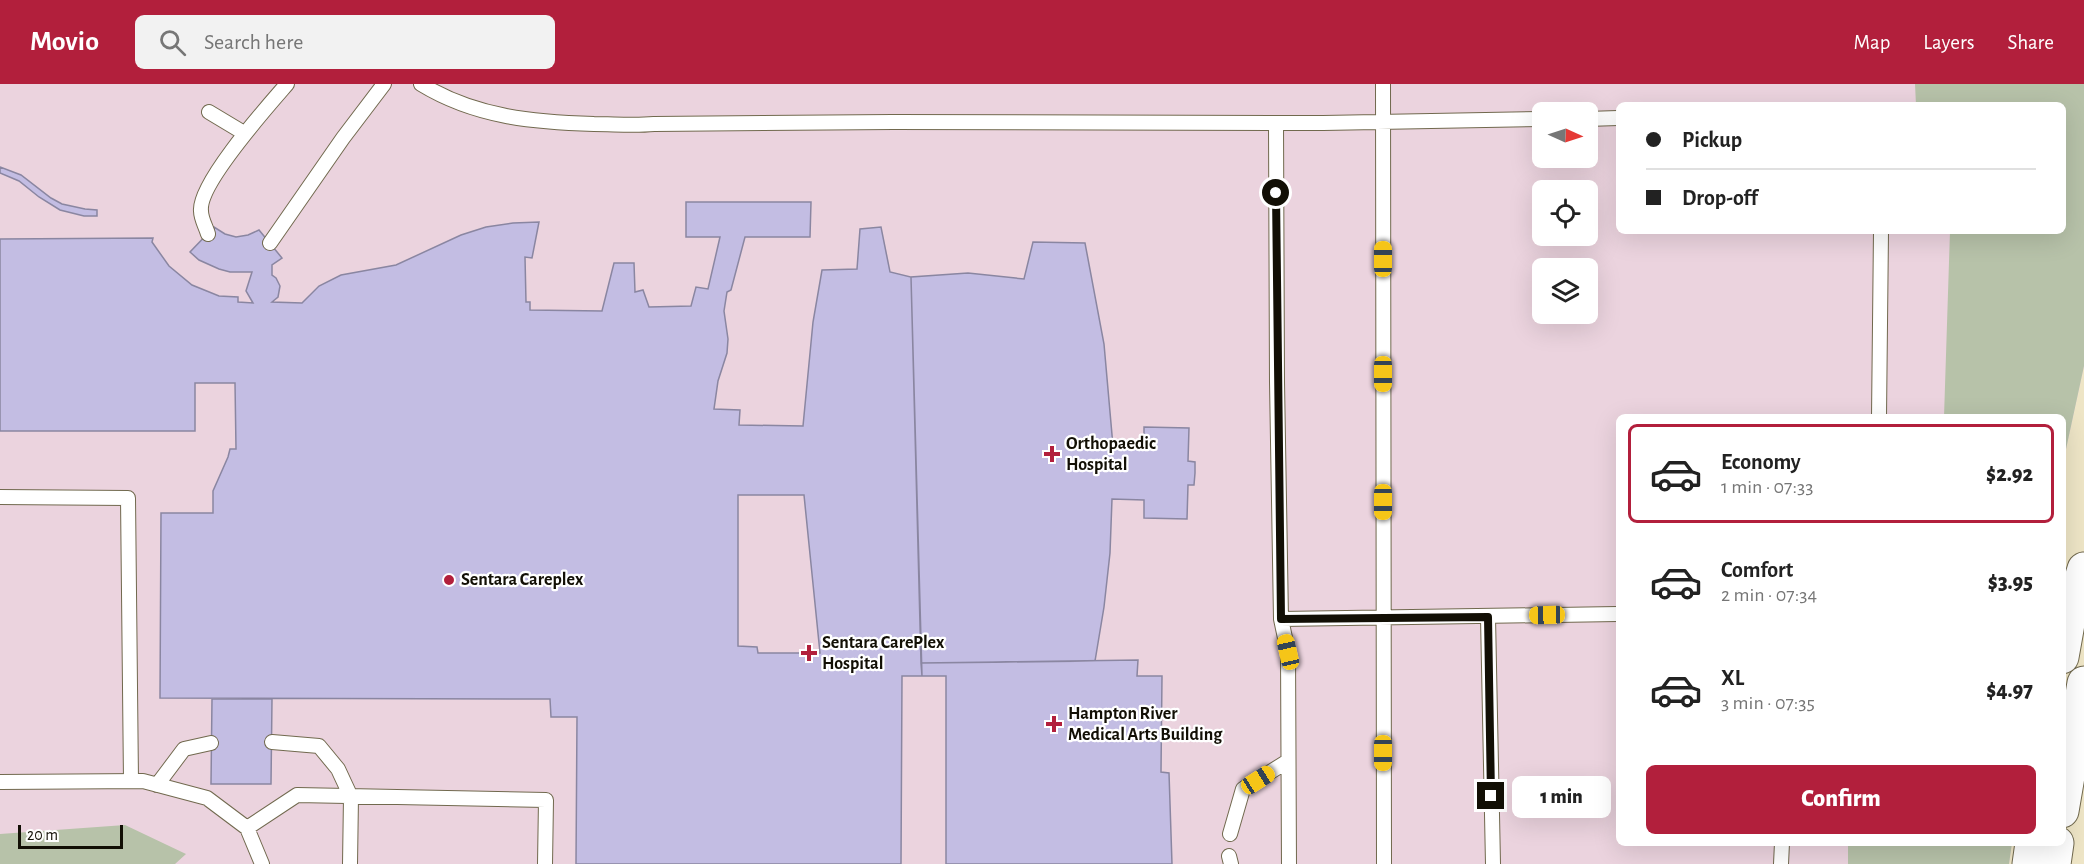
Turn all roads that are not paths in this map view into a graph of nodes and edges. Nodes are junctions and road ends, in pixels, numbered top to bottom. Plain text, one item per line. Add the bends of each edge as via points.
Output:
1 (288, 84) edge
2 (384, 84) edge
3 (421, 84) edge
4 (1383, 84) edge
5 (209, 112) dead end
6 (1598, 118) edge
7 (1616, 118) edge
8 (1532, 119) edge
9 (1383, 122) junction
10 (1276, 123) junction
11 (244, 133) junction
12 (208, 234) dead end
13 (1881, 234) edge
14 (270, 243) dead end
15 (1879, 414) edge
16 (0, 497) edge
17 (2084, 569) edge
18 (1616, 614) edge
19 (1488, 617) junction
20 (1281, 619) junction
21 (1383, 619) junction
22 (2066, 635) edge
23 (2084, 683) edge
24 (272, 742) dead end
25 (211, 743) dead end
26 (1288, 761) junction
27 (131, 781) junction
28 (0, 782) edge
29 (157, 785) junction
30 (2066, 788) edge
31 (351, 797) junction
32 (247, 828) junction
33 (1230, 834) dead end
34 (1782, 846) edge
35 (2032, 846) edge
36 (2057, 846) edge
37 (262, 864) edge
38 (350, 864) edge
39 (545, 864) edge
40 (1289, 864) edge
41 (1384, 864) edge
42 (1493, 864) edge
43 (1782, 864) edge
44 (2029, 864) edge
45 (2054, 864) edge

1 - 11 lane
2 - 14 lane
3 - 10 lane via 479,111 512,118 631,126
4 - 9 lane
5 - 11 lane
6 - 7 lane
8 - 9 lane
9 - 10 lane
9 - 21 lane
10 - 20 lane
11 - 12 lane via 210,184 200,210
13 - 15 lane
16 - 27 lane via 128,498
17 - 22 main road
18 - 19 lane
19 - 21 lane
19 - 42 lane
20 - 21 lane
20 - 26 lane via 1288,652
21 - 41 lane
23 - 30 main road
24 - 31 lane via 320,746 338,769
25 - 29 lane via 184,749
26 - 33 lane via 1243,789
26 - 40 lane
27 - 28 lane
27 - 29 lane
29 - 32 lane via 207,798
31 - 32 lane via 297,795
31 - 38 lane
31 - 39 lane via 546,800
32 - 37 lane
34 - 43 lane
35 - 44 main road
36 - 45 main road

